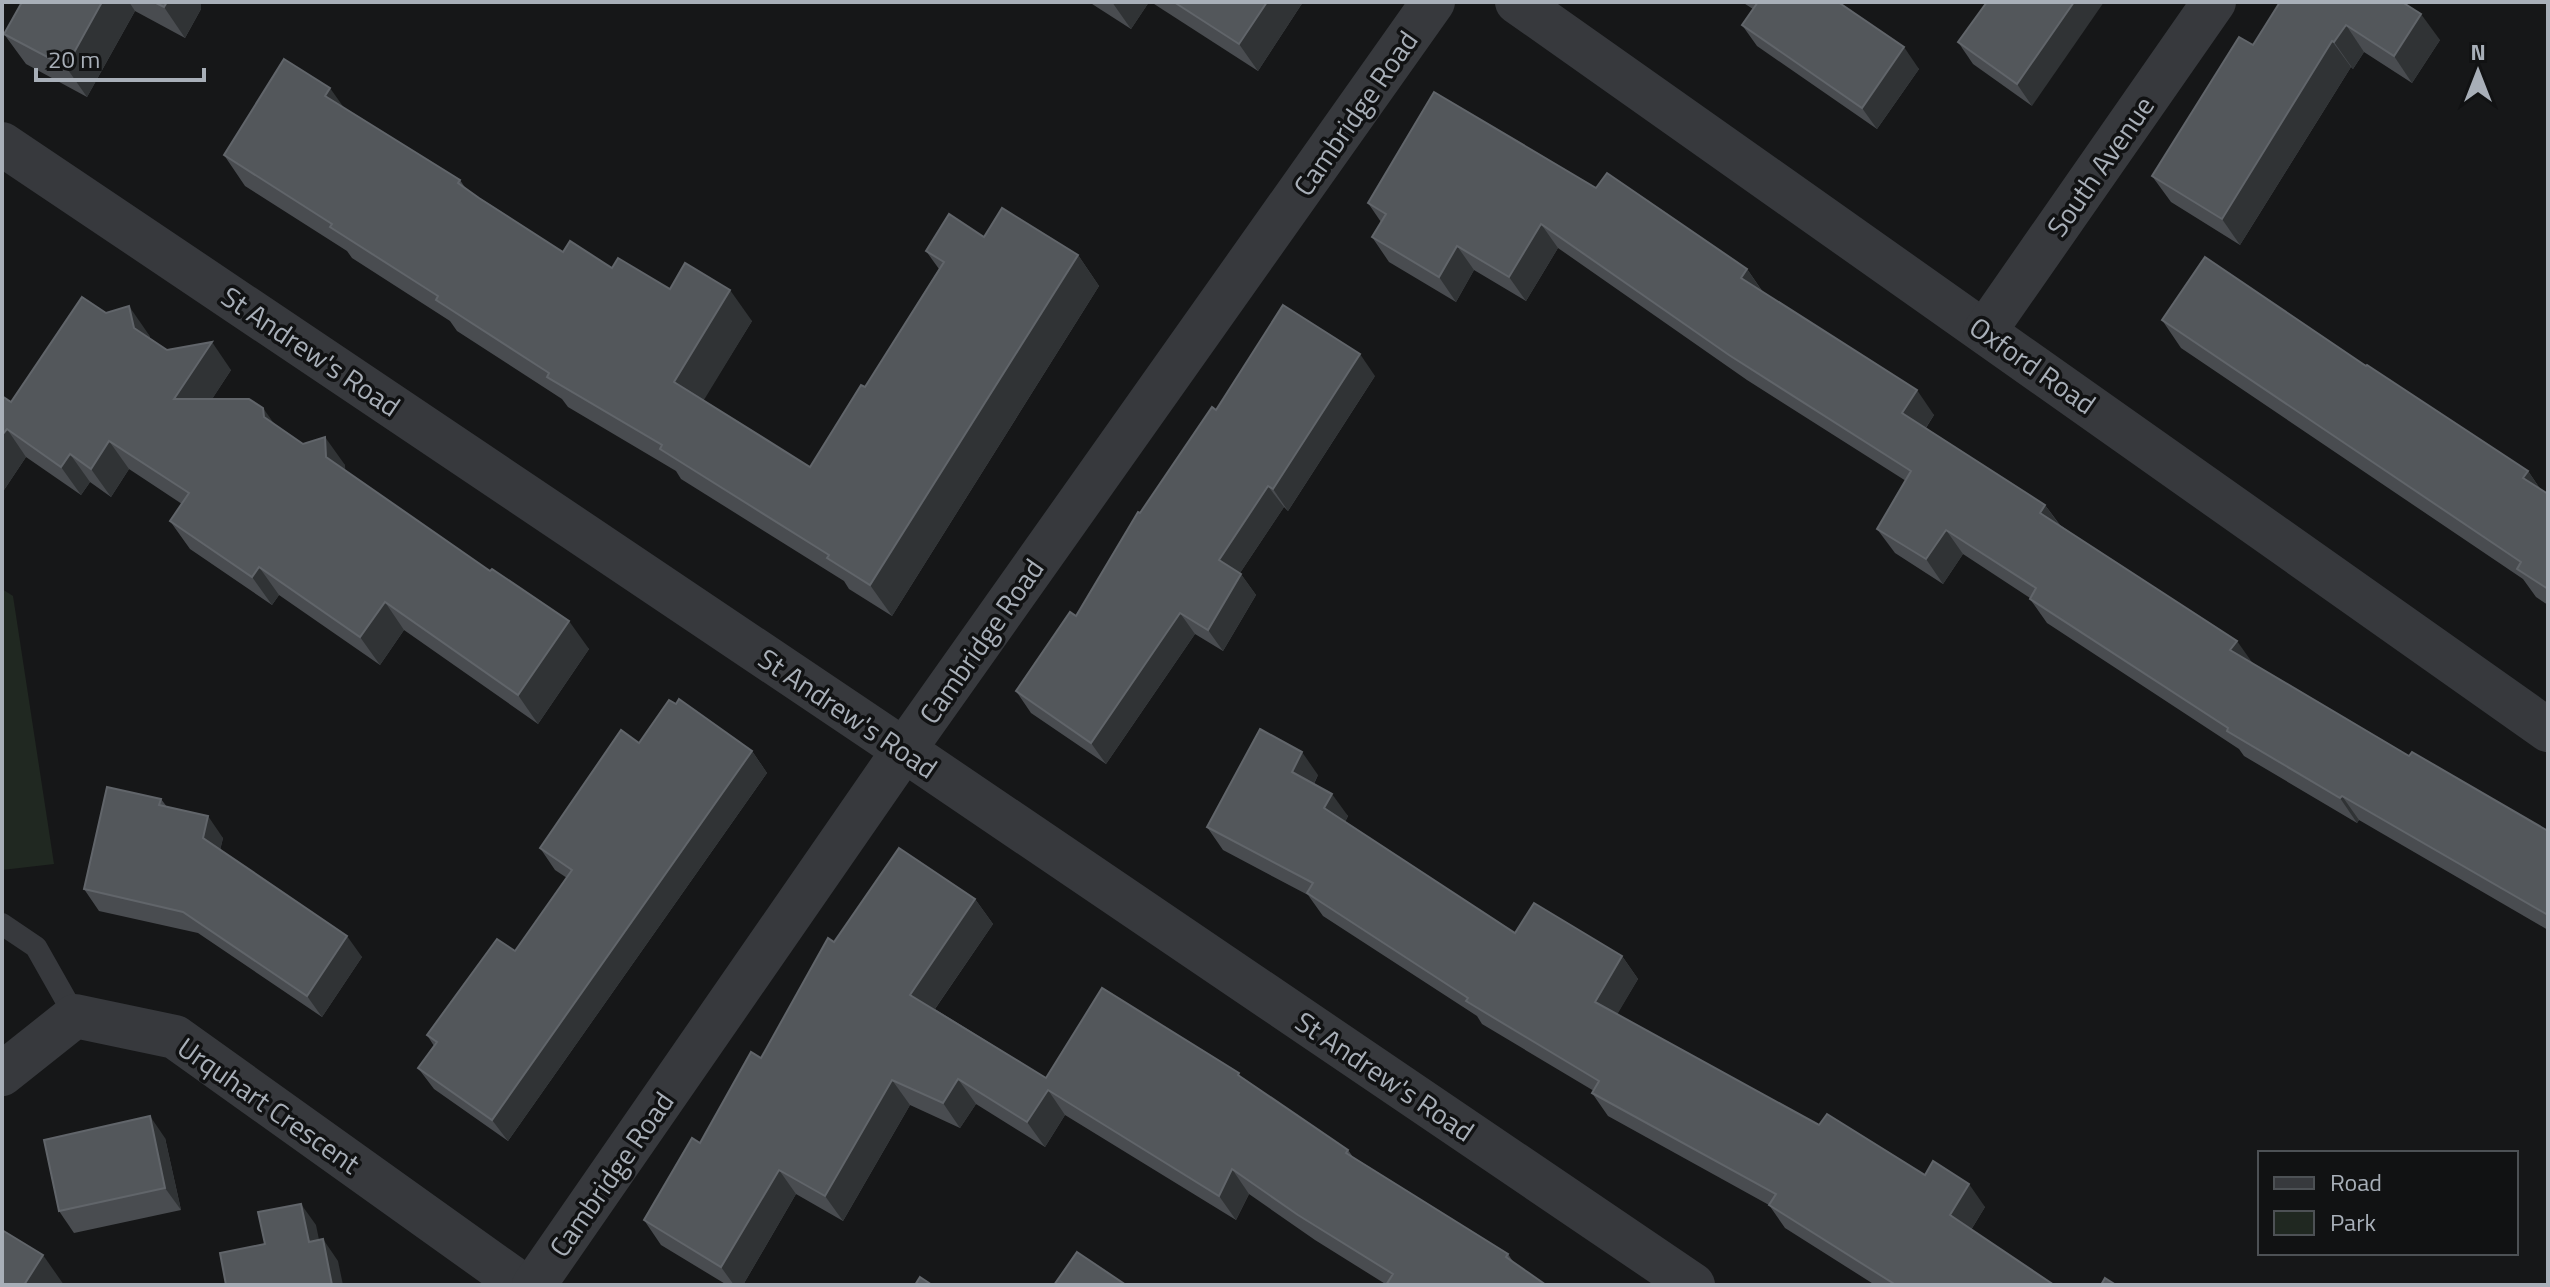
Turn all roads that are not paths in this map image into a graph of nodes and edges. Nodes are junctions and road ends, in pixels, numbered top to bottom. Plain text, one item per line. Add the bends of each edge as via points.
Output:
1 (1433, 2) edge
2 (1517, 2) edge
3 (2214, 2) edge
4 (2, 144) edge
5 (1985, 331) junction
6 (2548, 730) edge
7 (904, 750) junction
8 (2, 924) edge
9 (75, 1016) junction
10 (2, 1074) edge
11 (522, 1285) edge
12 (534, 1285) edge
13 (1693, 1285) edge

1 - 7 street, Cambridge Road
2 - 5 street, Oxford Road
3 - 5 street, South Avenue
4 - 7 street, St Andrew's Road
5 - 6 street, Oxford Road
7 - 12 street, Cambridge Road
7 - 13 street, St Andrew's Road
8 - 9 lane via 36,947
9 - 10 street
9 - 11 street, Urquhart Crescent via 175,1037

